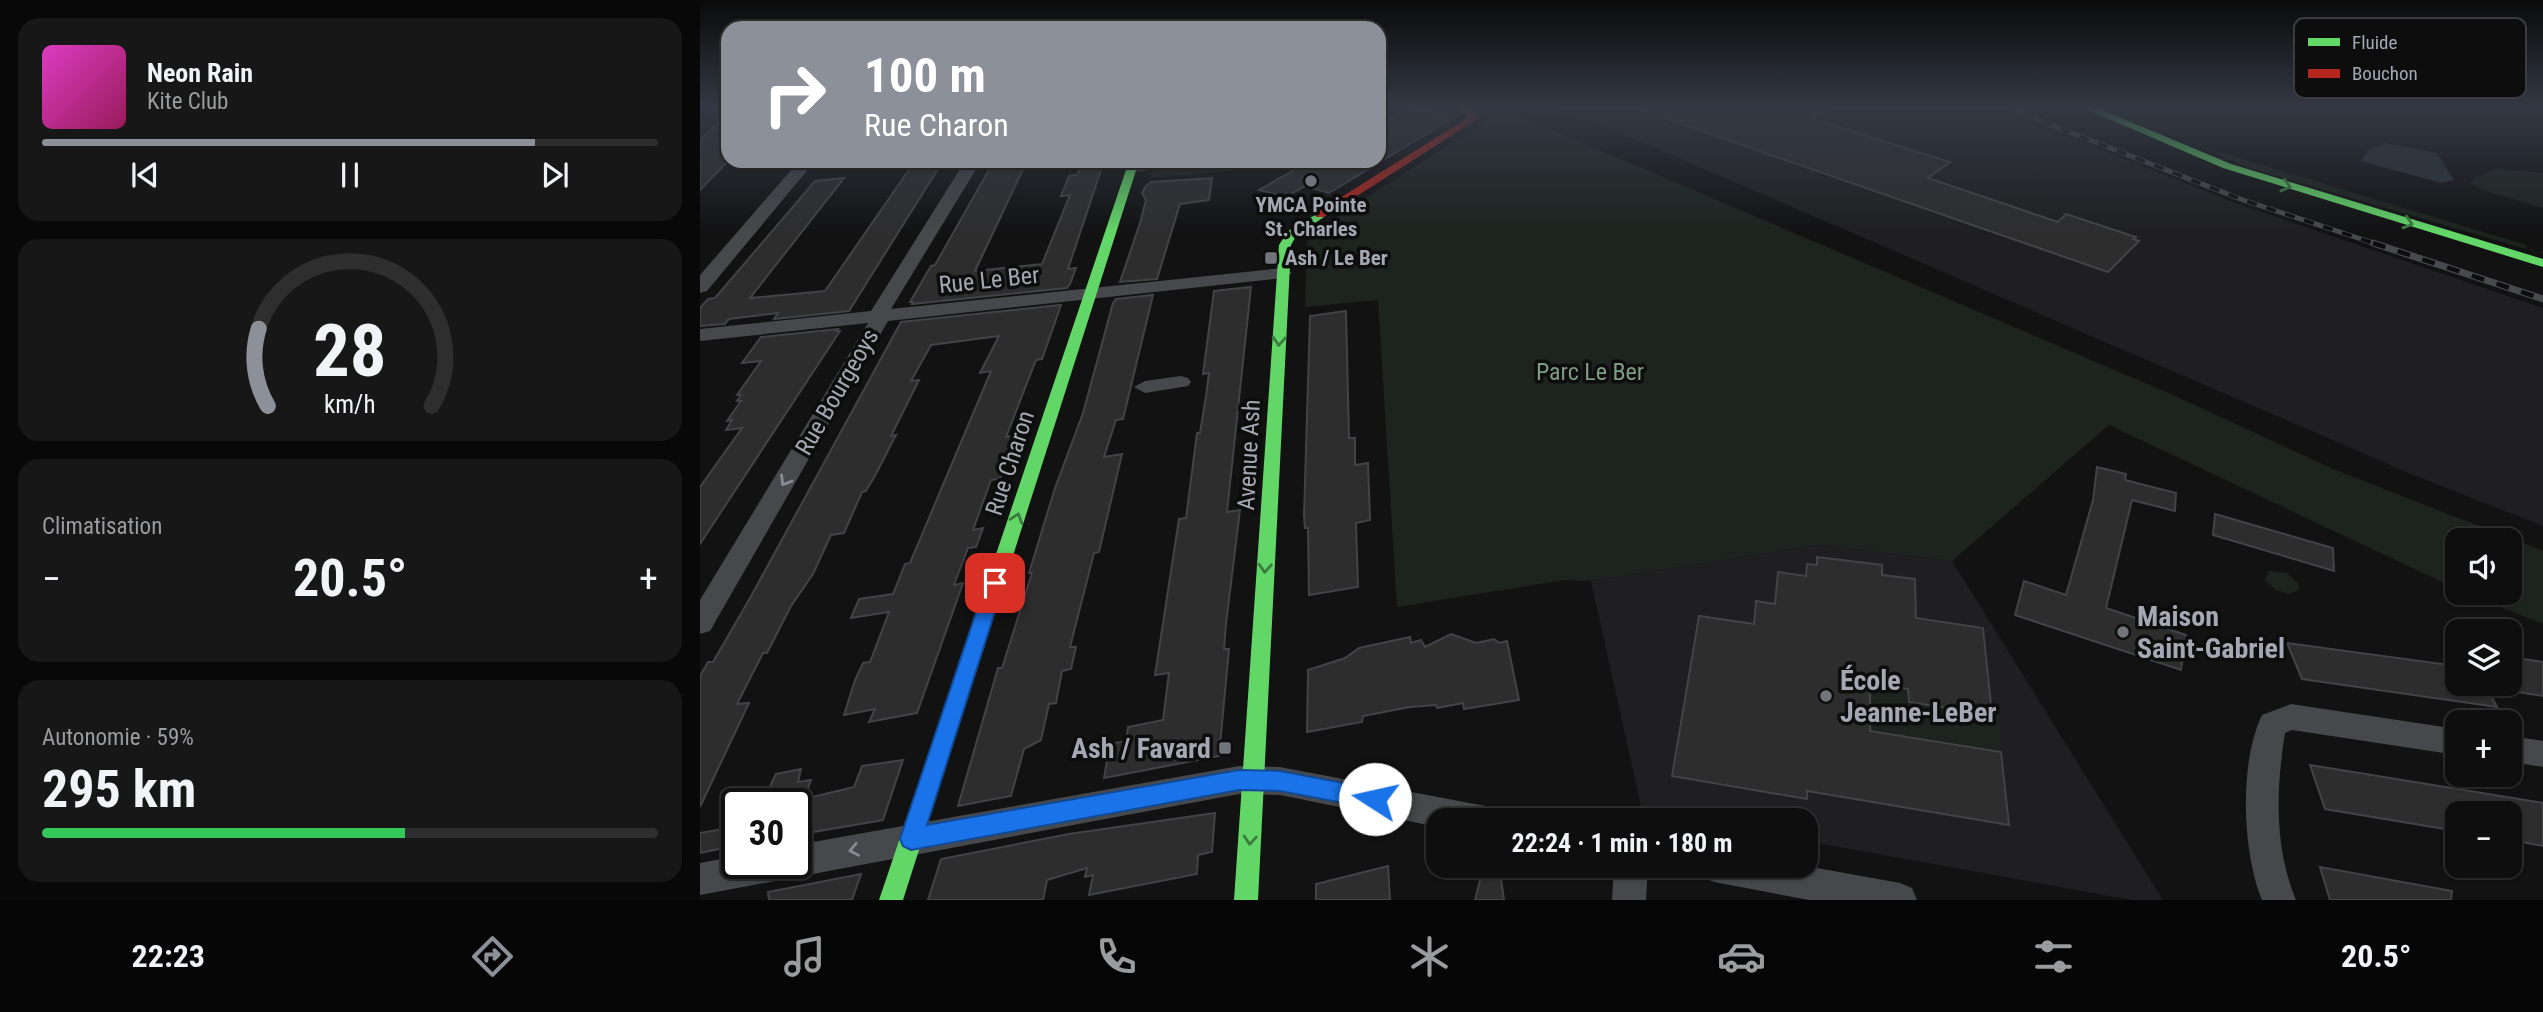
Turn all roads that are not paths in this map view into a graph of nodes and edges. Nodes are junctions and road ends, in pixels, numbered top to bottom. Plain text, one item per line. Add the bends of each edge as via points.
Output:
1 (1425, 149) edge
2 (2186, 149) edge
3 (2225, 149) edge
4 (801, 168) edge
5 (969, 168) edge
6 (1132, 168) edge
7 (2424, 209) dead end
8 (2543, 263) edge
9 (1283, 273) junction
10 (700, 287) edge
11 (1091, 294) junction
12 (879, 316) junction
13 (700, 335) edge
14 (1181, 382) dead end
15 (1145, 387) dead end
16 (700, 623) edge
17 (2445, 739) edge
18 (2522, 751) edge
19 (2543, 754) edge
20 (1253, 779) junction
21 (1426, 809) edge
22 (911, 839) junction
23 (812, 858) edge
24 (721, 875) edge
25 (1630, 878) edge
26 (1780, 878) edge
27 (700, 879) edge
28 (891, 900) edge
29 (1246, 900) edge
30 (1629, 900) edge
31 (1900, 900) edge
32 (2279, 900) edge

1 - 9 street, Avenue Ash via 1296,230 1285,245
2 -> 8 street via 2227,166
3 - 7 street
4 - 10 street
5 - 12 street, Rue Bourgeoys
6 - 11 street, Rue Charon
9 - 11 street, Rue Le Ber
9 -> 20 street, Avenue Ash
11 - 12 street, Rue Le Ber
22 -> 11 street, Rue Charon
12 - 13 street, Rue Le Ber
12 -> 16 street, Rue Bourgeoys via 877,327
14 - 15 street
17 - 32 street via 2291,717 2273,724 2262,851
18 - 19 street
20 - 21 street
20 - 22 street
20 -> 29 street, Avenue Ash
22 -> 23 street
22 - 28 street, Rue Charon
24 - 27 street
25 - 30 street
26 - 31 street

